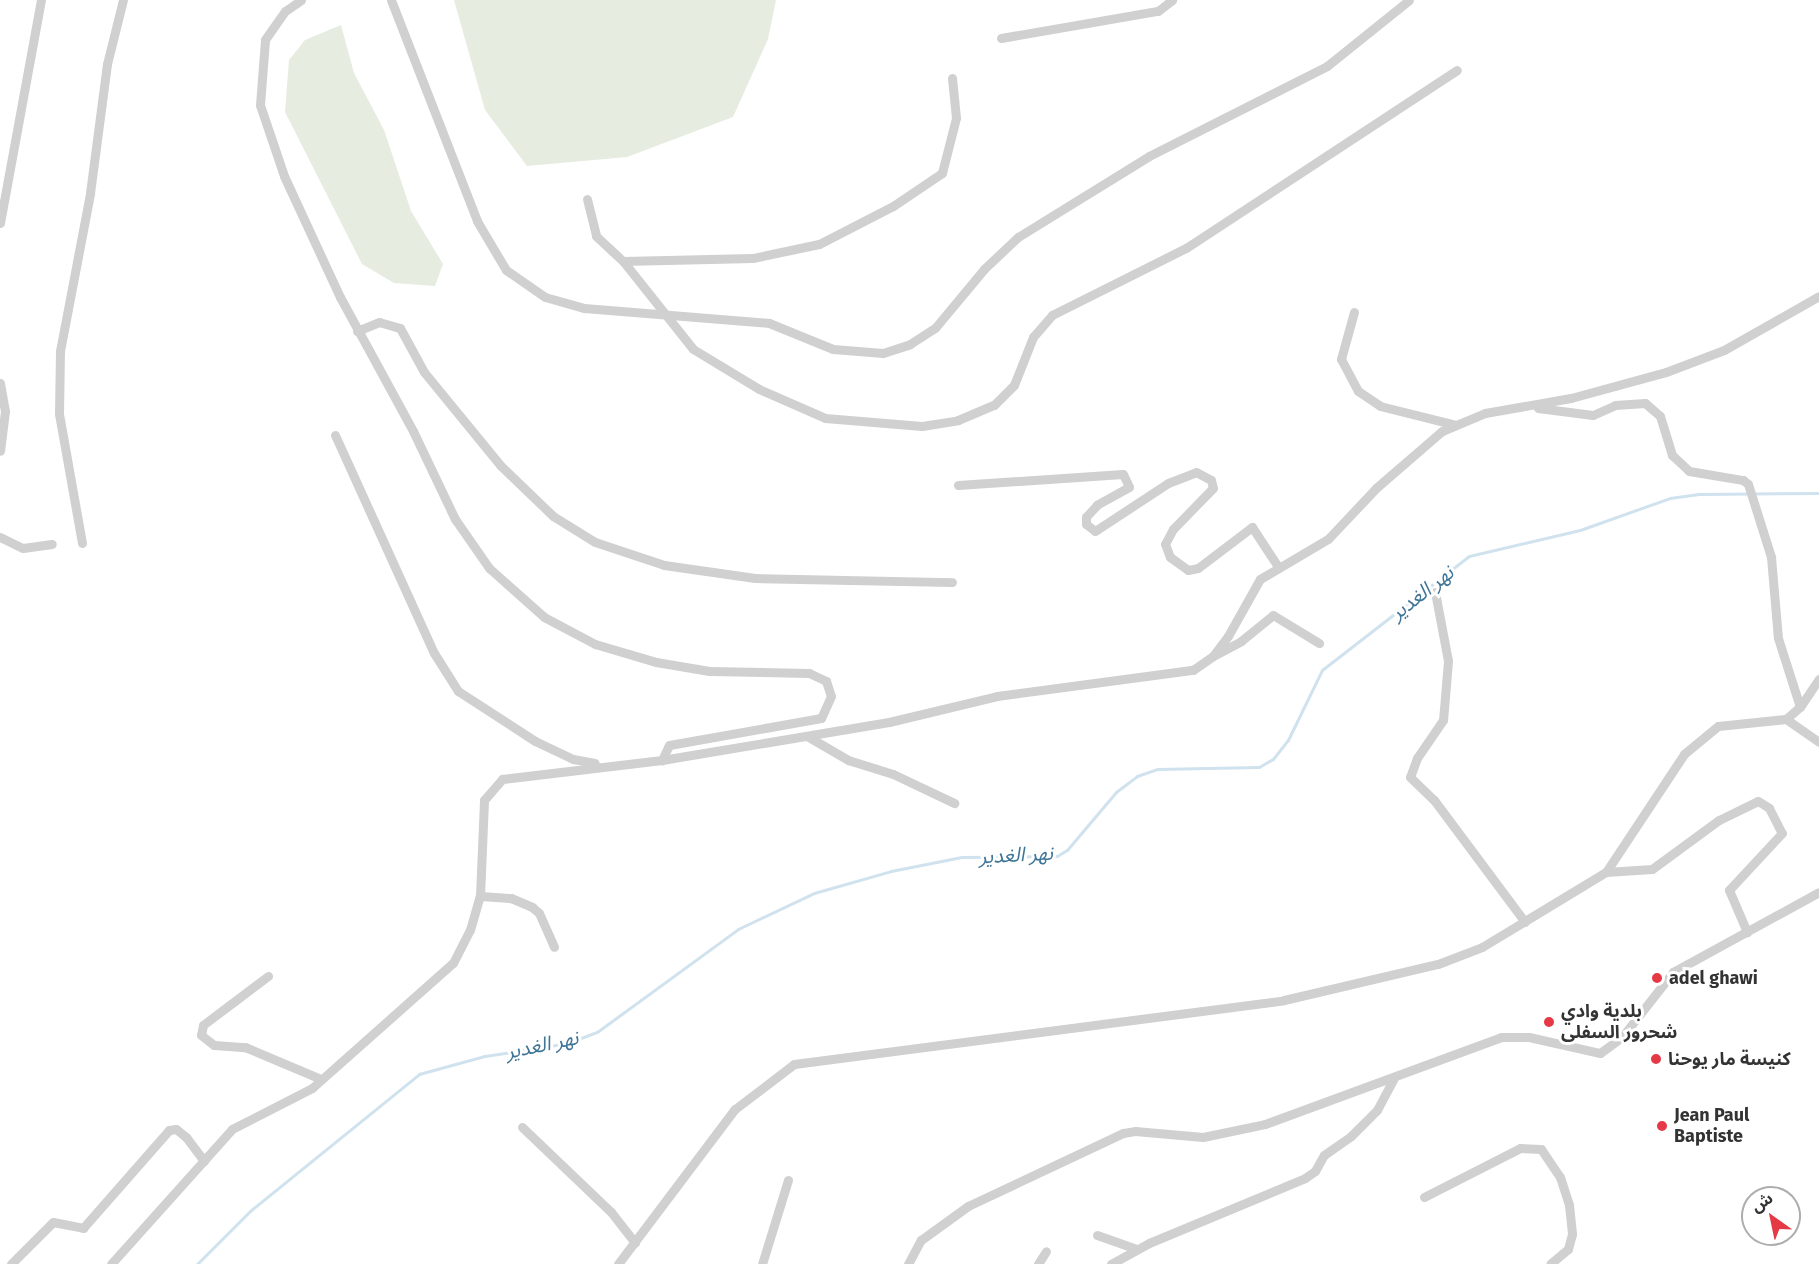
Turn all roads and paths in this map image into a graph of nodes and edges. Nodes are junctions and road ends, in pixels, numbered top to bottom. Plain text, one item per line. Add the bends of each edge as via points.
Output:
1 (41, 0) edge
2 (123, 0) edge
3 (301, 0) edge
4 (390, 0) edge
5 (1172, 0) edge
6 (1409, 0) edge
7 (1000, 38) dead end
8 (1457, 70) dead end
9 (952, 78) dead end
10 (587, 199) dead end
11 (0, 223) edge
12 (623, 261) junction
13 (1819, 296) edge
14 (1354, 312) dead end
15 (664, 314) junction
16 (357, 331) junction
17 (0, 383) edge
18 (1532, 407) junction
19 (1456, 425) junction
20 (335, 435) dead end
21 (0, 451) edge
22 (958, 485) dead end
23 (0, 537) edge
24 (82, 543) dead end
25 (52, 544) dead end
26 (1277, 566) junction
27 (952, 582) dead end
28 (1435, 592) dead end
29 (1318, 643) dead end
30 (1213, 656) junction
31 (1819, 679) edge
32 (1800, 707) junction
33 (1786, 719) junction
34 (807, 736) junction
35 (1819, 742) edge
36 (662, 760) junction
37 (606, 765) junction
38 (954, 803) dead end
39 (1606, 872) junction
40 (1819, 892) edge
41 (480, 896) junction
42 (1525, 922) junction
43 (1747, 932) junction
44 (554, 947) dead end
45 (268, 976) dead end
46 (1394, 1078) junction
47 (321, 1079) junction
48 (522, 1127) dead end
49 (204, 1161) junction
50 (788, 1180) dead end
51 (1424, 1197) dead end
52 (1097, 1235) dead end
53 (635, 1243) junction
54 (1137, 1249) junction
55 (1046, 1251) dead end
56 (10, 1264) edge
57 (111, 1264) edge
58 (619, 1264) edge
59 (762, 1264) edge
60 (908, 1264) edge
61 (1038, 1264) edge
62 (1111, 1264) edge
63 (1550, 1264) edge

1 - 11 street
2 - 24 street via 107,64 90,193 60,351 59,414
3 - 16 street via 285,11 265,40 260,105 284,176
4 - 15 street via 477,221 506,270 545,297 584,308
5 - 7 street via 1158,10
6 - 15 street via 1327,66 1149,156 1018,237 984,269 935,328 910,344 883,353 833,348 769,323
8 - 15 street via 1186,248 1052,315 1033,337 1014,385 994,405 958,420 922,426 825,418 759,389 693,349
9 - 12 street via 956,118 942,173 893,206 819,244 753,258
10 - 12 street via 596,236
12 - 15 street
13 - 18 street via 1724,350 1636,381
14 - 19 street via 1341,360 1358,391 1380,406
16 - 27 street via 379,322 400,328 424,372 500,465 553,516 595,542 664,565 755,578
16 - 36 street via 413,430 455,519 489,568 544,617 595,644 656,662 709,670 809,673 826,681 831,696 821,718 669,745
17 - 21 street via 5,411
18 - 19 street via 1485,413
18 - 32 street via 1593,415 1615,405 1645,403 1660,416 1672,454 1689,471 1743,480 1752,489 1758,526 1771,557 1778,638
19 - 26 street via 1402,464 1328,539
20 - 37 street via 434,653 458,691 535,741 573,759
22 - 26 street via 1123,474 1129,487 1086,517 1086,524 1095,531 1168,483 1196,472 1211,480 1213,488 1173,529 1165,544 1170,557 1188,570 1198,568 1252,528
23 - 25 street via 23,549
26 - 30 street via 1260,579
28 - 42 street via 1448,661 1443,720 1417,758 1410,777 1434,800
29 - 30 street via 1274,615 1241,641
30 - 34 street via 1193,670 1174,676 997,696 889,722
31 - 32 street
32 - 33 street
33 - 35 street
33 - 39 street via 1726,724 1684,754
34 - 36 street
34 - 38 street via 848,760 893,774
36 - 37 street
37 - 41 street via 519,774 502,779 489,790 480,822
39 - 42 street
39 - 43 street via 1659,866 1719,820 1758,801 1769,808 1782,833 1729,890
40 - 43 street
41 - 44 street via 512,898 532,907
41 - 47 street via 470,930 453,963
42 - 53 street via 1482,947 1438,964 1284,1000 794,1064 735,1109
43 - 46 street via 1673,972 1622,1037 1600,1053 1529,1037 1501,1037
45 - 47 street via 203,1025 201,1035 214,1045 245,1047
46 - 54 street via 1377,1110 1324,1155 1315,1171 1305,1178
46 - 60 street via 1301,1113 1220,1134 1136,1131 1110,1138 968,1206 921,1240
47 - 49 street via 303,1095 232,1129
48 - 53 street via 611,1212
49 - 56 street via 186,1137 176,1129 169,1130 83,1228 53,1222
49 - 57 street
50 - 59 street
51 - 63 street via 1520,1148 1541,1149 1560,1177 1569,1205 1572,1234 1568,1249
52 - 54 street
53 - 58 street
54 - 62 street
55 - 61 street

